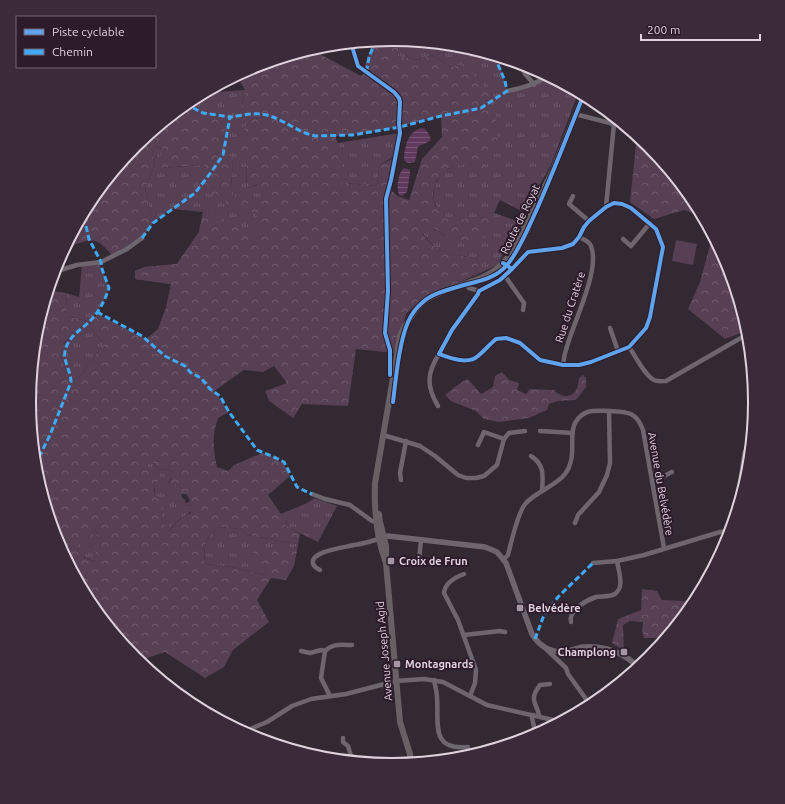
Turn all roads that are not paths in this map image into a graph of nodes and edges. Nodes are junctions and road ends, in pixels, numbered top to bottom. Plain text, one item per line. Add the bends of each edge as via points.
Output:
1 (524, 71) edge
2 (543, 79) edge
3 (534, 84) junction
4 (507, 91) dead end
5 (582, 100) edge
6 (576, 114) junction
7 (614, 124) joint
8 (573, 196) dead end
9 (606, 207) junction
10 (589, 221) junction
11 (650, 224) junction
12 (579, 237) junction
13 (142, 238) dead end
14 (623, 239) dead end
15 (507, 266) junction
16 (62, 270) edge
17 (505, 276) junction
18 (466, 285) junction
19 (479, 290) junction
20 (523, 310) dead end
21 (610, 328) dead end
22 (743, 337) edge
23 (629, 347) junction
24 (618, 350) junction
25 (439, 354) junction
26 (564, 365) junction
27 (438, 406) dead end
28 (609, 411) junction
29 (540, 431) dead end
30 (525, 432) dead end
31 (573, 433) junction
32 (385, 436) junction
33 (504, 439) junction
34 (406, 441) junction
35 (478, 445) dead end
36 (746, 451) edge
37 (531, 456) dead end
38 (743, 464) edge
39 (672, 472) dead end
40 (401, 480) dead end
41 (652, 482) junction
42 (542, 491) junction
43 (312, 494) dead end
44 (378, 522) junction
45 (575, 523) dead end
46 (724, 532) edge
47 (386, 540) junction
48 (421, 540) junction
49 (664, 548) junction
50 (419, 560) dead end
51 (504, 560) junction
52 (617, 561) junction
53 (386, 563) junction
54 (593, 563) dead end
55 (320, 570) dead end
56 (464, 574) dead end
57 (571, 622) dead end
58 (506, 632) dead end
59 (464, 634) junction
60 (352, 645) dead end
61 (543, 647) junction
62 (301, 651) dead end
63 (324, 651) junction
64 (635, 664) edge
65 (434, 680) junction
66 (396, 681) junction
67 (550, 684) dead end
68 (330, 696) junction
69 (470, 696) junction
70 (588, 700) edge
71 (533, 715) junction
72 (539, 716) junction
73 (554, 720) edge
74 (251, 729) edge
75 (535, 729) edge
76 (343, 738) dead end
77 (468, 747) dead end
78 (351, 756) edge
79 (410, 758) edge

1 - 3 street
2 - 3 street
3 - 4 street
5 - 6 main road, Route de Royat
6 - 7 street
6 - 15 main road, Route de Royat via 552,172
7 - 9 street
8 - 10 street via 569,204
9 - 10 street
9 - 11 street via 614,203 622,204
10 - 12 street
11 - 14 street via 631,246
11 - 23 street via 656,228 660,237 661,258 650,317 646,328
12 - 15 street via 573,244 562,248 528,252
12 - 26 street, Rue du Cratère via 592,248 592,271 565,351
13 - 16 street via 101,262
15 - 17 street
15 - 18 main road, Route de Royat
17 - 19 street
17 - 20 street via 524,303
18 - 19 street
18 - 32 main road, Route de Royat via 436,294 423,302 403,329
19 - 25 street
21 - 24 street
22 - 23 street via 660,382 648,375
23 - 24 street
24 - 26 street via 591,362
25 - 26 street via 469,360 477,357 496,339 506,338 520,343 540,360
25 - 27 street via 429,376 431,392
28 - 31 street, Avenue du Belvédère via 588,411 574,425
28 - 41 street, Avenue du Belvédère via 623,411 640,422
28 - 45 street via 610,463 607,475 599,492 578,515
29 - 31 street
30 - 33 street via 508,433
31 - 42 street, Avenue du Belvédère via 569,467 564,475
32 - 34 street
32 - 44 main road, Route de Royat via 375,483 374,500
33 - 34 street via 497,465 484,476 476,478 458,475 425,450
33 - 35 street via 484,432
34 - 40 street
36 - 38 street
37 - 42 street via 538,461 544,475
39 - 41 street
41 - 49 street, Avenue du Belvédère
42 - 51 street, Avenue du Belvédère via 525,503 521,510 508,555
43 - 44 street via 350,505
44 - 47 main road, Route de Royat
46 - 49 street, Avenue du Belvédère
47 - 48 street
47 - 53 main road, Avenue Joseph Agid
47 - 53 main road, Route de Royat
47 - 55 street via 320,554 314,559 313,565
48 - 50 street
48 - 51 street via 485,547 497,552
49 - 52 street
51 - 61 street via 532,634
52 - 54 street
52 - 57 street via 621,582 618,591 586,601 571,616
53 - 66 main road, Avenue Joseph Agid
56 - 59 street via 447,585 444,593
58 - 59 street
59 - 69 street via 476,670
60 - 63 street via 336,644
61 - 64 street via 555,652 605,648 626,656
61 - 70 street via 566,668
62 - 63 street
63 - 68 street via 321,678
65 - 66 street
65 - 69 street via 451,685
65 - 77 street via 438,734 442,740 454,747
66 - 68 street
66 - 79 main road, Avenue Joseph Agid via 401,726
67 - 72 street via 540,684 535,694 534,700
68 - 74 street via 296,704
69 - 71 street via 488,705
71 - 72 street
71 - 75 street
72 - 73 street
76 - 78 street

